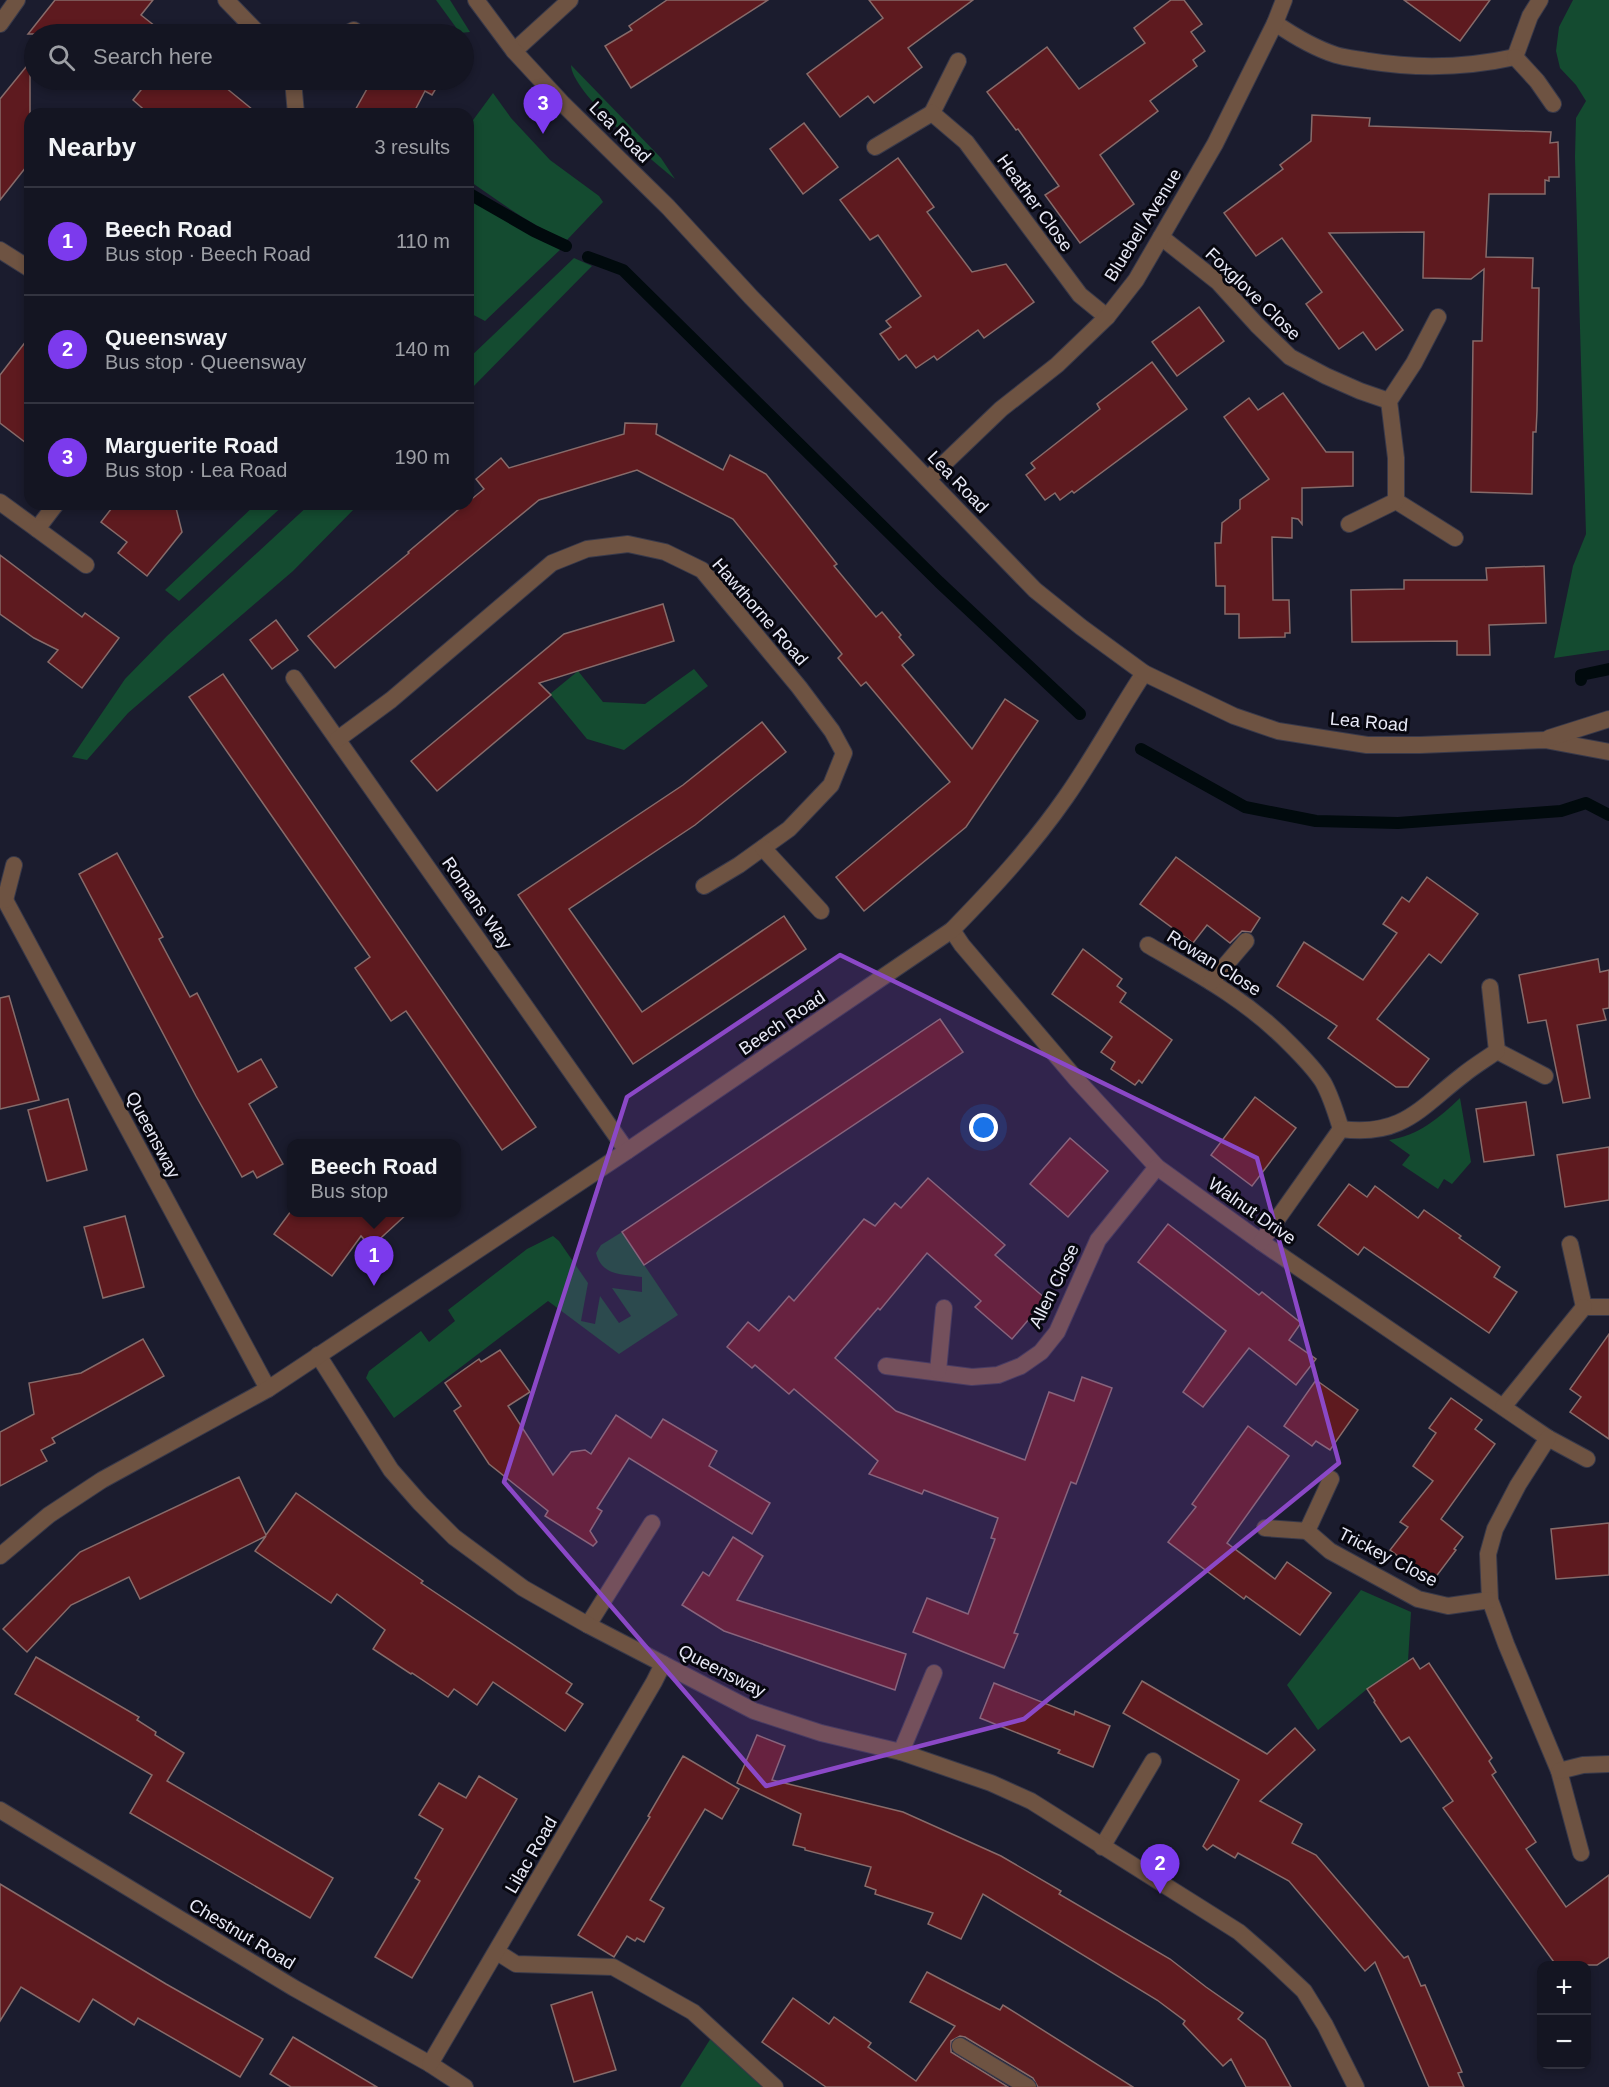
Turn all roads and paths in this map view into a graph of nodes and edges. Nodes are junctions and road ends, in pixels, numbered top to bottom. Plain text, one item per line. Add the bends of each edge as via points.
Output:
1 (17, 0) edge
2 (226, 0) edge
3 (476, 0) edge
4 (570, 0) edge
5 (1284, 0) edge
6 (1540, 0) edge
7 (1275, 23) junction
8 (0, 24) edge
9 (249, 24) edge
10 (514, 51) junction
11 (1515, 57) junction
12 (958, 62) dead end
13 (294, 90) edge
14 (1553, 104) dead end
15 (295, 108) edge
16 (932, 113) junction
17 (875, 147) dead end
18 (1161, 237) junction
19 (0, 250) edge
20 (24, 265) edge
21 (1107, 317) junction
22 (1438, 317) dead end
23 (1389, 401) junction
24 (928, 479) junction
25 (1396, 501) junction
26 (0, 502) edge
27 (51, 510) edge
28 (1349, 524) dead end
29 (37, 529) junction
30 (1455, 538) dead end
31 (86, 565) dead end
32 (1144, 673) junction
33 (294, 678) dead end
34 (1609, 719) edge
35 (338, 739) junction
36 (1545, 740) junction
37 (1609, 752) edge
38 (763, 848) junction
39 (14, 865) dead end
40 (704, 886) dead end
41 (3, 900) edge
42 (821, 911) dead end
43 (952, 930) junction
44 (1246, 941) dead end
45 (1148, 945) dead end
46 (1211, 982) junction
47 (1490, 987) dead end
48 (1497, 1051) junction
49 (1545, 1076) dead end
50 (1341, 1129) junction
51 (627, 1150) junction
52 (1157, 1167) junction
53 (1261, 1242) junction
54 (1570, 1244) dead end
55 (1584, 1307) junction
56 (1609, 1307) edge
57 (945, 1308) dead end
58 (318, 1355) junction
59 (886, 1366) dead end
60 (938, 1371) junction
61 (268, 1389) junction
62 (1503, 1407) junction
63 (1548, 1438) junction
64 (1587, 1459) dead end
65 (1331, 1479) dead end
66 (652, 1523) dead end
67 (1265, 1528) dead end
68 (1307, 1532) junction
69 (0, 1556) edge
70 (1490, 1599) junction
71 (588, 1625) junction
72 (663, 1664) junction
73 (934, 1673) dead end
74 (901, 1752) junction
75 (1153, 1761) dead end
76 (1609, 1764) edge
77 (1559, 1771) junction
78 (0, 1810) edge
79 (1102, 1846) junction
80 (1581, 1853) dead end
81 (497, 1952) junction
82 (960, 2046) dead end
83 (430, 2064) junction
84 (465, 2087) edge
85 (775, 2087) edge
86 (1028, 2087) edge
87 (1356, 2087) edge

1 - 8 street
2 - 9 street
3 - 10 street, Lea Road
4 - 10 street
5 - 7 street, Bluebell Avenue
6 - 11 street
7 - 11 street via 1337,56 1388,64 1434,68
7 - 18 street, Bluebell Avenue via 1215,144
10 - 24 street, Lea Road
11 - 14 street
12 - 16 street
13 - 15 street
16 - 17 street
16 - 21 street, Heather Close via 966,142 1068,281
18 - 21 street, Bluebell Avenue via 1136,280
18 - 23 street, Foxglove Close via 1218,282 1290,357 1343,384
19 - 20 street
21 - 24 street, Bluebell Avenue
22 - 23 street
23 - 25 street via 1396,458
24 - 32 street, Lea Road via 1035,590
25 - 28 street
25 - 30 street
26 - 29 street
27 - 29 street
29 - 31 street
32 - 36 street, Lea Road via 1234,716 1278,731 1367,745
32 - 43 street, Beech Road via 1067,796 998,883
33 - 35 street, Romans Way
34 - 36 street, Lea Road
35 - 38 street, Hawthorne Road via 400,692 552,563 587,549 628,544 664,552 702,570 806,696 844,753 831,785 789,829
35 - 51 street, Romans Way
36 - 37 street, Lea Road
38 - 40 street, Hawthorne Road
38 - 42 street
39 - 41 street, Queensway
41 - 61 street, Queensway
43 - 51 street, Beech Road
43 - 52 street, Walnut Drive via 1077,1080
44 - 46 street
45 - 46 street, Rowan Close
46 - 50 street, Rowan Close via 1260,1016 1307,1061 1322,1081
47 - 48 street
48 - 49 street
48 - 50 street via 1410,1118 1363,1132
50 - 53 street
51 - 58 street, Beech Road
52 - 53 street, Walnut Drive
52 - 60 street, Allen Close via 1098,1240 1057,1332 1041,1352 998,1375 972,1377
53 - 62 street, Walnut Drive
54 - 55 street
55 - 56 street
55 - 62 street
57 - 60 street
58 - 61 street, Beech Road
58 - 71 street, Queensway via 391,1470 420,1503 454,1537 523,1588
59 - 60 street, Allen Close
61 - 69 street, Beech Road via 102,1480 49,1515
62 - 63 street, Walnut Drive
63 - 64 street, Walnut Drive
63 - 70 street via 1495,1529 1488,1554
65 - 68 street
66 - 71 street
67 - 68 street
68 - 70 street, Trickey Close via 1330,1551 1418,1599 1448,1606
70 - 77 street
71 - 72 street, Queensway
72 - 74 street, Queensway via 754,1711 821,1733
72 - 81 street, Lilac Road
73 - 74 street
74 - 79 street, Queensway via 1031,1801
75 - 79 street
76 - 77 street
77 - 80 street
78 - 83 street, Chestnut Road via 294,1988
79 - 87 street, Queensway via 1239,1932 1304,1991
81 - 83 street, Lilac Road
81 - 85 street via 516,1964 613,1967 693,2012
82 - 86 street
83 - 84 street, Chestnut Road

